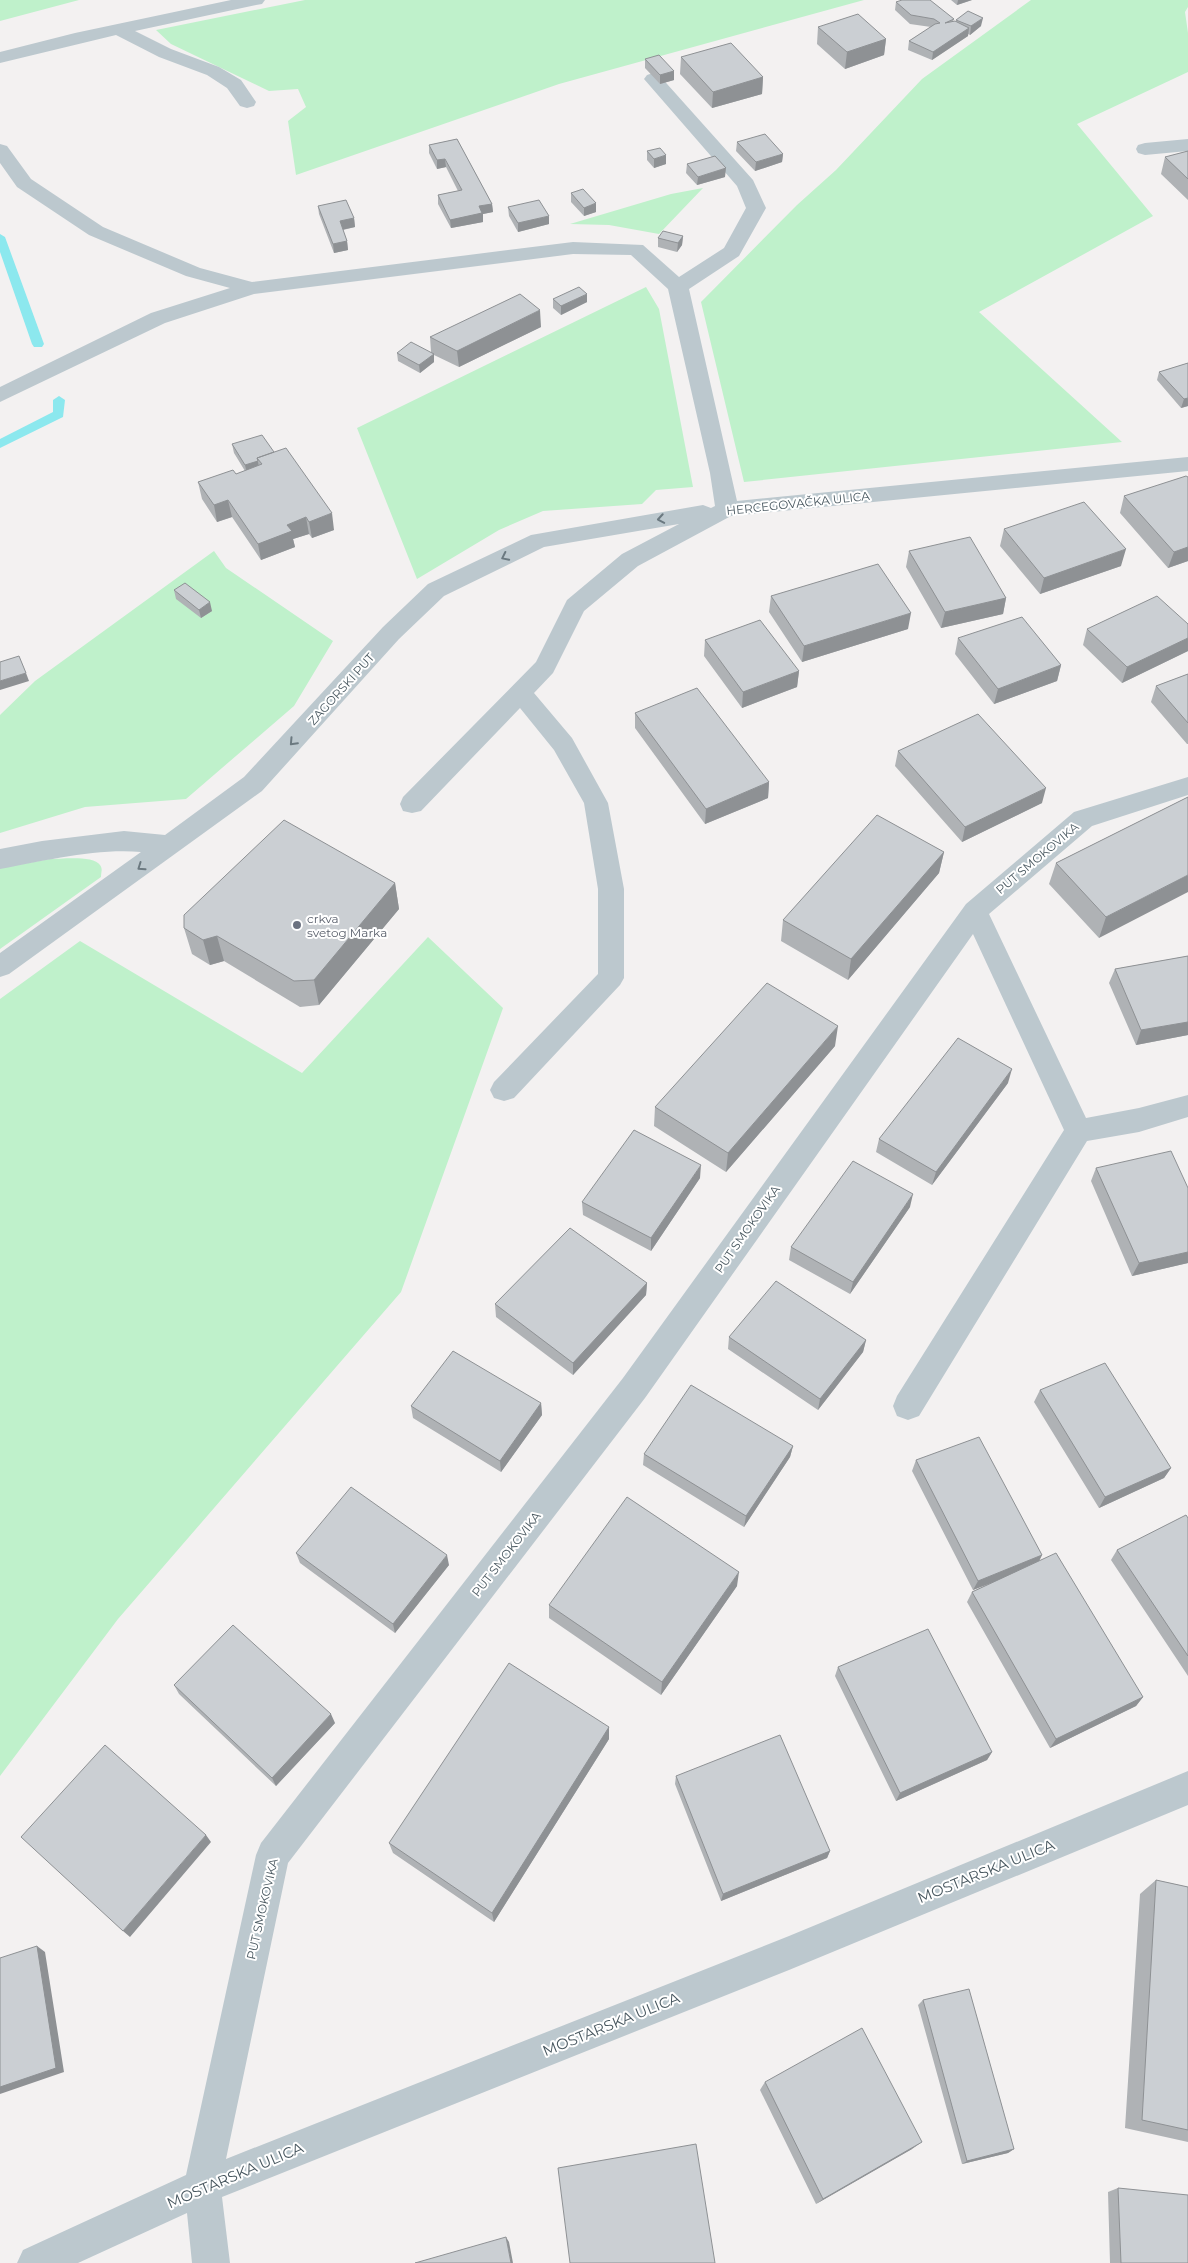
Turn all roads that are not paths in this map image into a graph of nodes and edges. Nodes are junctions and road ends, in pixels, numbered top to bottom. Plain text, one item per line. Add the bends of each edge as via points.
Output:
1 (256, 0) edge
2 (118, 29) junction
3 (0, 58) edge
4 (653, 79) edge
5 (247, 102) dead end
6 (1188, 145) edge
7 (1145, 149) dead end
8 (0, 150) edge
9 (678, 287) junction
10 (252, 288) junction
11 (0, 395) edge
12 (1188, 464) edge
13 (727, 508) junction
14 (520, 692) junction
15 (1188, 786) edge
16 (412, 804) dead end
17 (171, 845) junction
18 (0, 858) edge
19 (975, 911) junction
20 (0, 967) edge
21 (504, 1090) dead end
22 (1188, 1106) edge
23 (1078, 1131) junction
24 (908, 1406) dead end
25 (1188, 1788) edge
26 (202, 2187) junction
27 (36, 2263) edge
28 (211, 2263) edge

1 - 2 street
2 - 3 street
2 - 5 street via 165,53 213,71 234,84
4 - 9 street via 746,184 756,208 732,252
6 - 7 street
8 - 10 street via 24,183 96,231 193,272
9 - 10 street via 636,249 573,248
9 - 13 street
10 - 11 street via 158,318
12 - 13 street, HERCEGOVAČKA ULICA
13 - 14 street, HERCEGOVAČKA ULICA via 630,560 575,606 545,667
13 -> 17 street, ZAGORSKI PUT via 539,540 436,590 391,633 253,784
14 - 16 street, HERCEGOVAČKA ULICA
14 - 21 street via 563,744 596,803 611,889 611,978
15 - 19 street, PUT SMOKOVIKA via 1083,819
17 - 18 street via 124,841
17 -> 20 street, ZAGORSKI PUT
19 - 23 street
19 - 26 street, PUT SMOKOVIKA via 634,1388 273,1855
22 - 23 street via 1139,1120
23 - 24 street
25 - 26 street, MOSTARSKA ULICA via 789,1953
26 - 27 street, MOSTARSKA ULICA
26 - 28 street, PUT SMOKOVIKA

